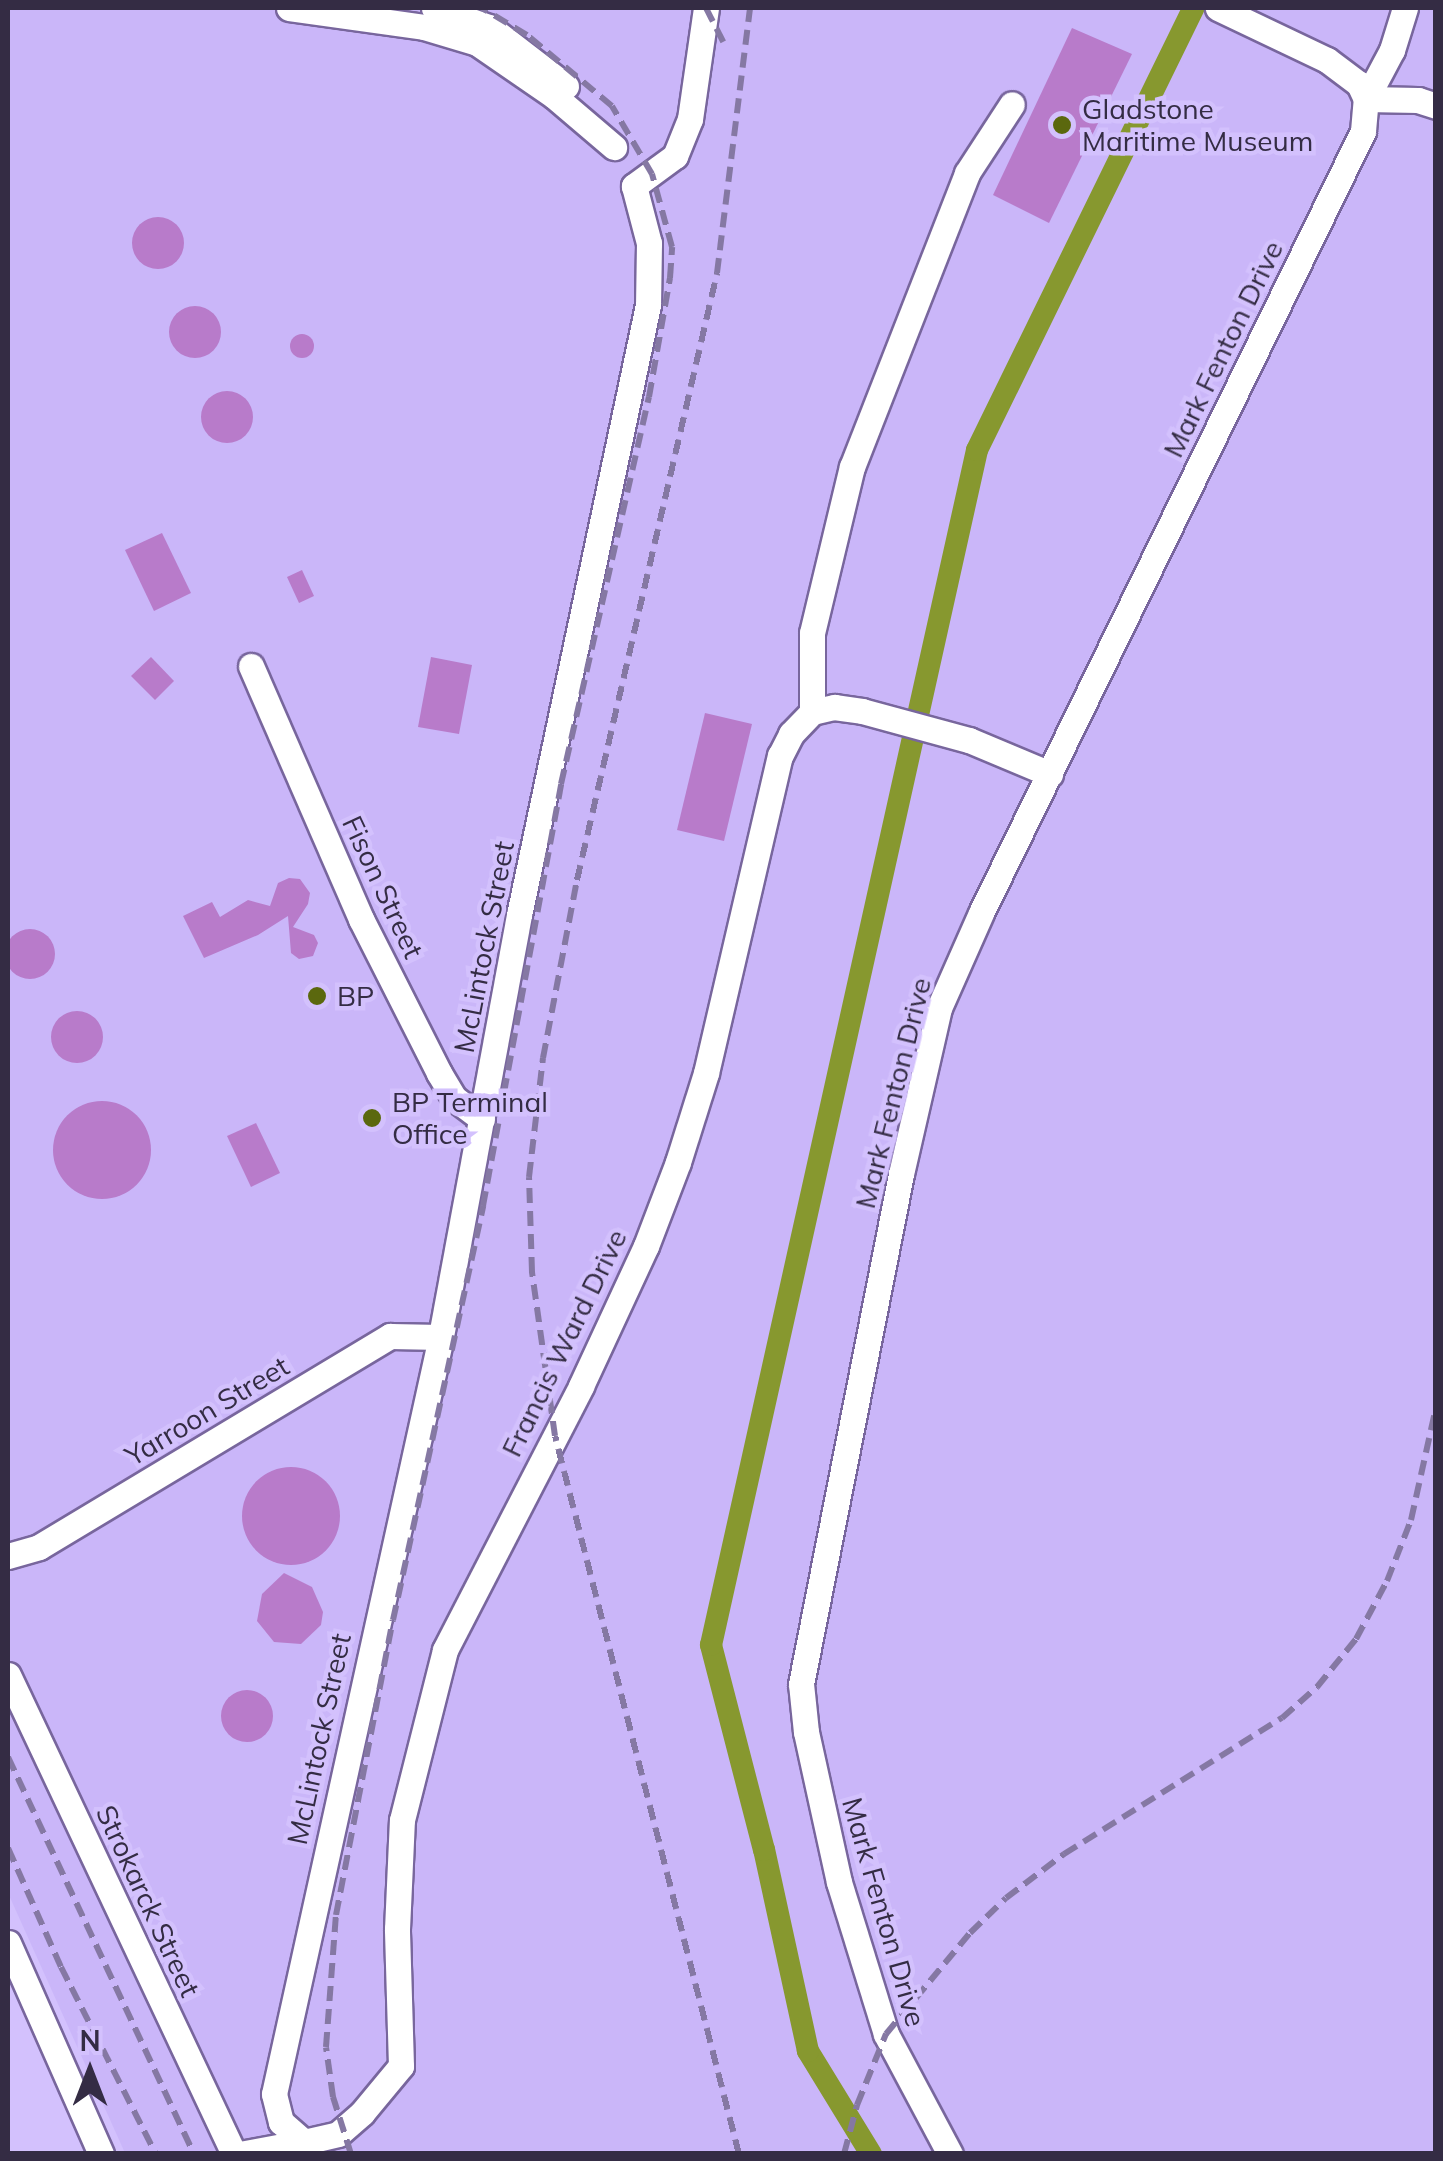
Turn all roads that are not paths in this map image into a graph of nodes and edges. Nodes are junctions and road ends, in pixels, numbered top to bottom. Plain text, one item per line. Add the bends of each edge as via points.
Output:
1 (289, 8) edge
2 (434, 8) edge
3 (706, 8) edge
4 (1220, 8) edge
5 (1405, 8) edge
6 (1366, 99) junction
7 (1012, 104) dead end
8 (1436, 106) edge
9 (614, 147) junction
10 (634, 186) junction
11 (252, 666) dead end
12 (812, 712) junction
13 (1050, 774) junction
14 (482, 1119) junction
15 (441, 1337) junction
16 (8, 1556) edge
17 (8, 1674) edge
18 (8, 1943) edge
19 (304, 2142) junction
20 (101, 2154) edge
21 (237, 2154) edge
22 (950, 2154) edge

1 - 9 street via 424,26 477,43
2 - 9 street via 489,27 532,57 574,92
3 - 10 street via 690,120 675,156
4 - 6 street via 1327,60 1359,84
5 - 6 street, Mark Fenton Drive
6 - 8 street
6 - 13 street, Mark Fenton Drive via 1358,144
7 - 12 street via 967,173 852,467 812,634
9 - 10 street, McLintock Street
10 - 14 street, McLintock Street via 649,243 648,305 518,915
11 - 14 street, Fison Street via 361,919 454,1098
12 - 13 street via 834,707 893,720 969,740
12 - 19 street, Francis Ward Drive via 780,756 706,1073 646,1246 445,1650 402,1820 401,2066 338,2134
13 - 22 street, Mark Fenton Drive via 940,1008 901,1174 802,1684 838,1882 886,2034
14 - 15 street, McLintock Street
15 - 16 street, Yarroon Street via 390,1336 39,1547
15 - 19 street, McLintock Street via 274,2094 280,2122
17 - 21 street, Strokarck Street
18 - 20 street
19 - 21 street, Strokarck Street

